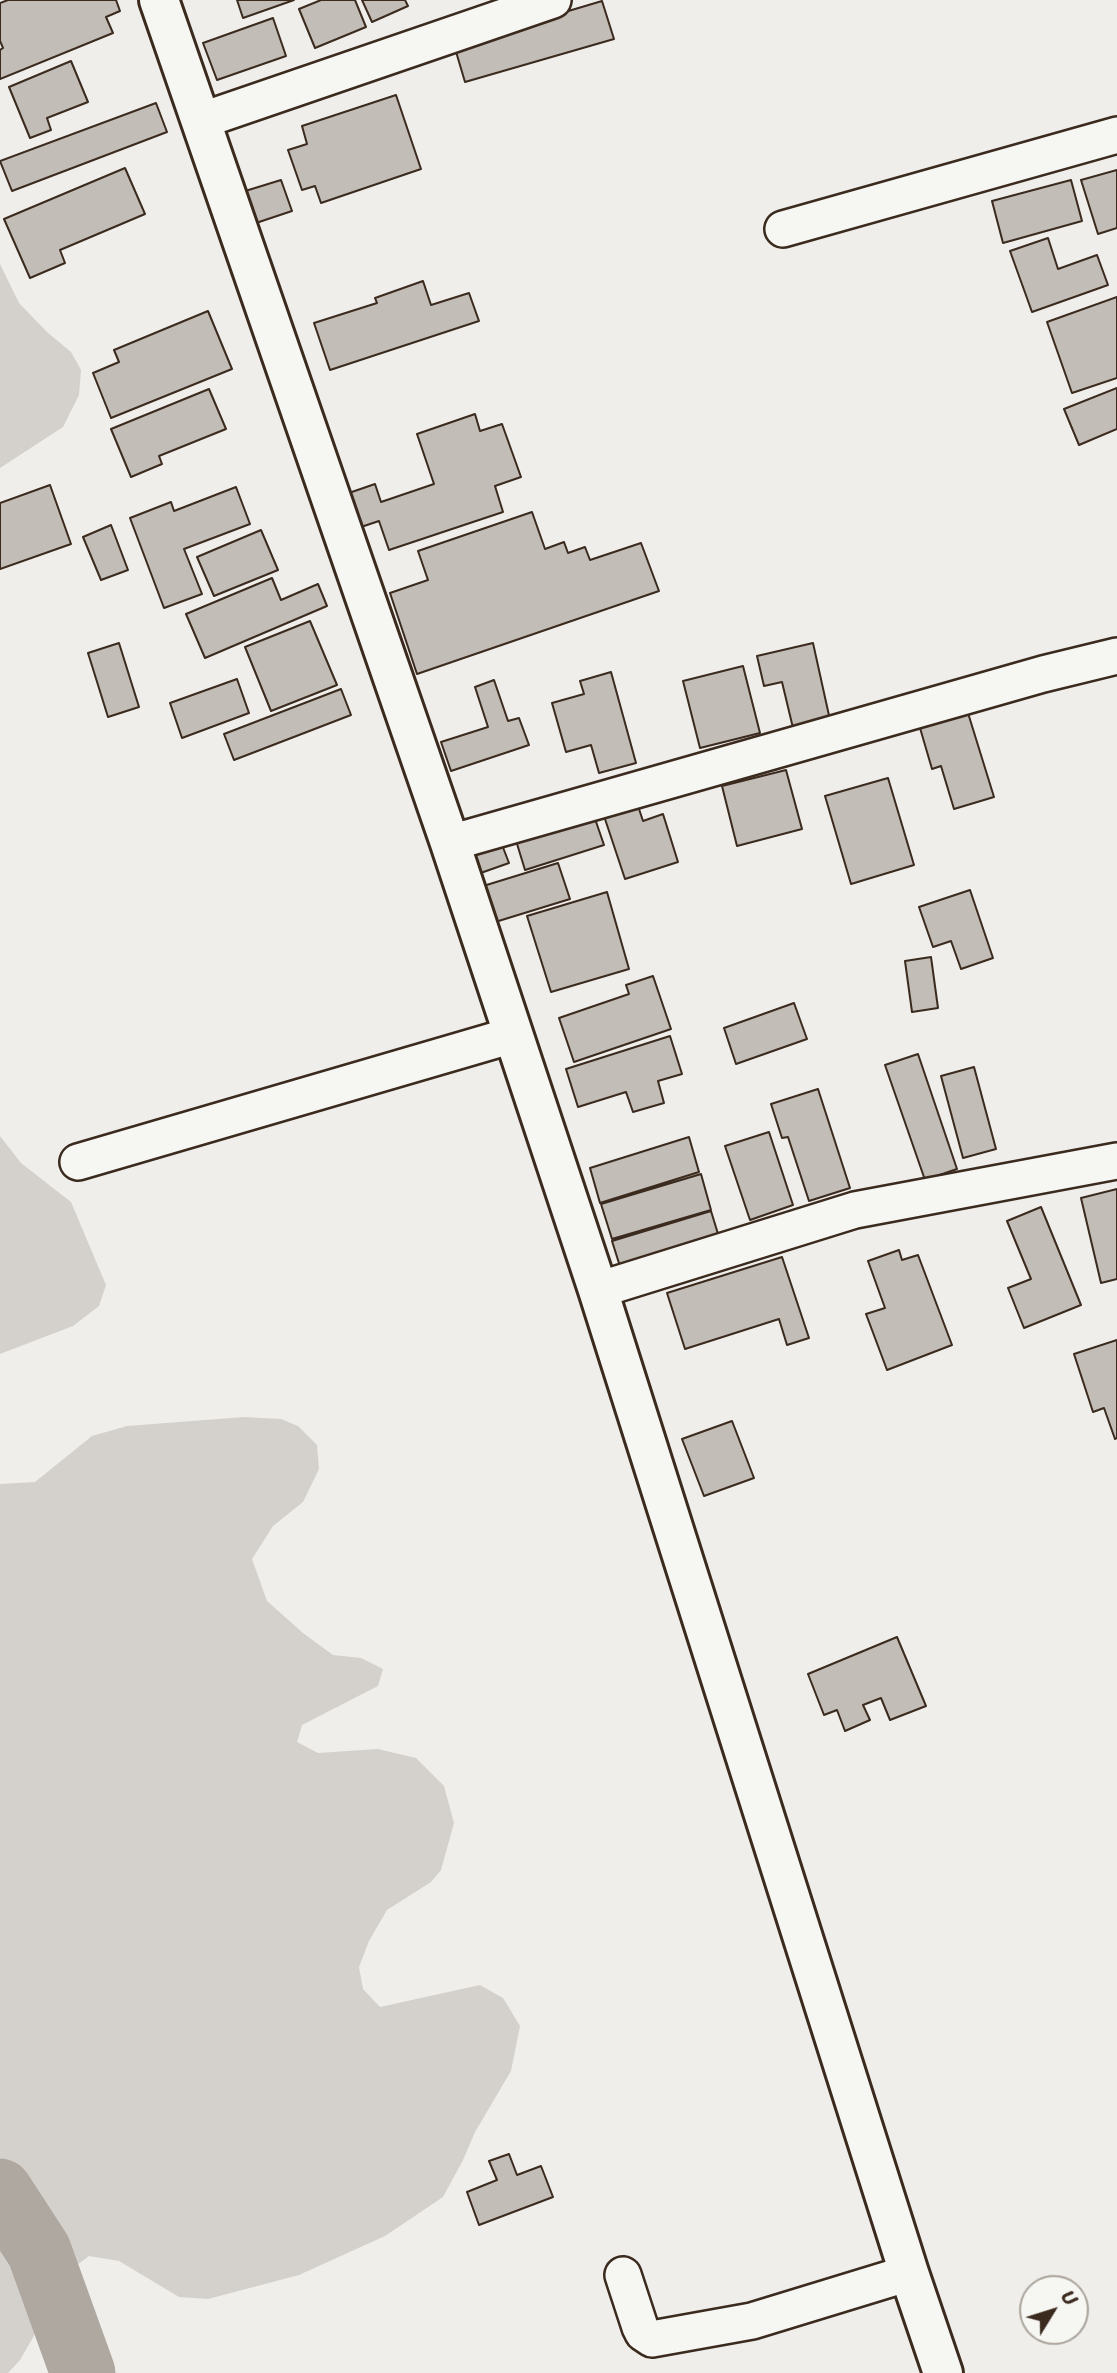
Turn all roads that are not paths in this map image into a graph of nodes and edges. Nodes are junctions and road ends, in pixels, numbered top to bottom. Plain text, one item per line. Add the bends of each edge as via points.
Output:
1 (159, 0) edge
2 (553, 0) edge
3 (200, 121) junction
4 (1117, 135) edge
5 (783, 229) dead end
6 (1117, 656) edge
7 (450, 843) junction
8 (513, 1035) junction
9 (1117, 1161) edge
10 (78, 1162) dead end
11 (598, 1290) junction
12 (909, 2273) junction
13 (623, 2275) dead end
14 (943, 2373) edge

1 - 3 street
2 - 3 street
3 - 7 street
4 - 5 street
6 - 7 street
7 - 8 street
8 - 10 street
8 - 11 street
9 - 11 street via 855,1210
11 - 12 street
12 - 13 street via 752,2321 652,2339 640,2327
12 - 14 street

